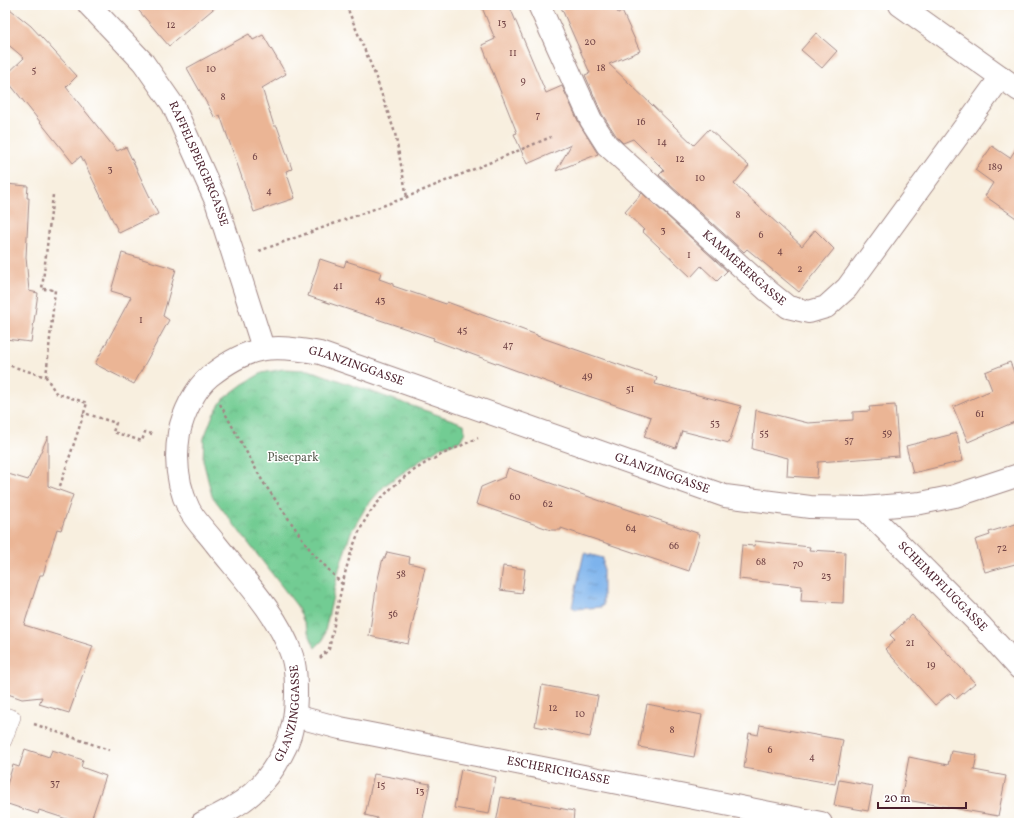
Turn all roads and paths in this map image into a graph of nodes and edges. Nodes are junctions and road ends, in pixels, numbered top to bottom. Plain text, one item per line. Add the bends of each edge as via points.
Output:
1 (89, 5) edge
2 (346, 5) edge
3 (539, 5) edge
4 (900, 5) edge
5 (1001, 77) junction
6 (1019, 90) edge
7 (551, 137) dead end
8 (53, 195) dead end
9 (407, 197) junction
10 (234, 260) junction
11 (262, 348) junction
12 (5, 364) edge
13 (46, 377) junction
14 (205, 380) junction
15 (84, 413) junction
16 (481, 436) dead end
17 (178, 441) junction
18 (1019, 475) edge
19 (60, 486) dead end
20 (864, 508) junction
21 (343, 585) junction
22 (1019, 668) edge
23 (296, 680) junction
24 (9, 715) edge
25 (295, 716) junction
26 (5, 741) edge
27 (109, 750) dead end
28 (202, 823) edge
29 (821, 823) edge

1 - 10 street, RAFFELSPERGERGASSE via 143,62 173,105 216,201
2 - 9 path via 374,72 395,133
3 - 5 street, KAMMERERGASSE via 591,120 607,145 788,308 810,312 826,308 847,288
4 - 5 street
5 - 6 street
7 - 9 path
8 - 13 path via 42,289 55,290
9 - 10 path
10 - 11 street, RAFFELSPERGERGASSE
11 - 14 street, GLANZINGGASSE via 242,354
11 - 20 street, GLANZINGGASSE via 288,347 320,353 725,496 810,507
12 - 13 path
13 - 15 path via 56,393 87,403
14 - 17 street, GLANZINGGASSE via 181,423
14 - 21 path via 262,482 311,551
15 - 17 path via 116,423 113,432 142,441 145,432
15 - 19 path
16 - 21 path via 421,465 399,482 380,502 364,522 354,544
17 - 23 street, GLANZINGGASSE via 176,464 189,510 274,618 292,654
18 - 20 street, GLANZINGGASSE via 955,496 922,503
20 - 22 street, SCHEIMPFLUGGASSE
21 - 23 path via 328,649
23 - 25 street, GLANZINGGASSE
24 - 26 lane
24 - 27 path
25 - 28 street, GLANZINGGASSE via 278,763 260,788
25 - 29 street, ESCHERICHGASSE via 340,728

